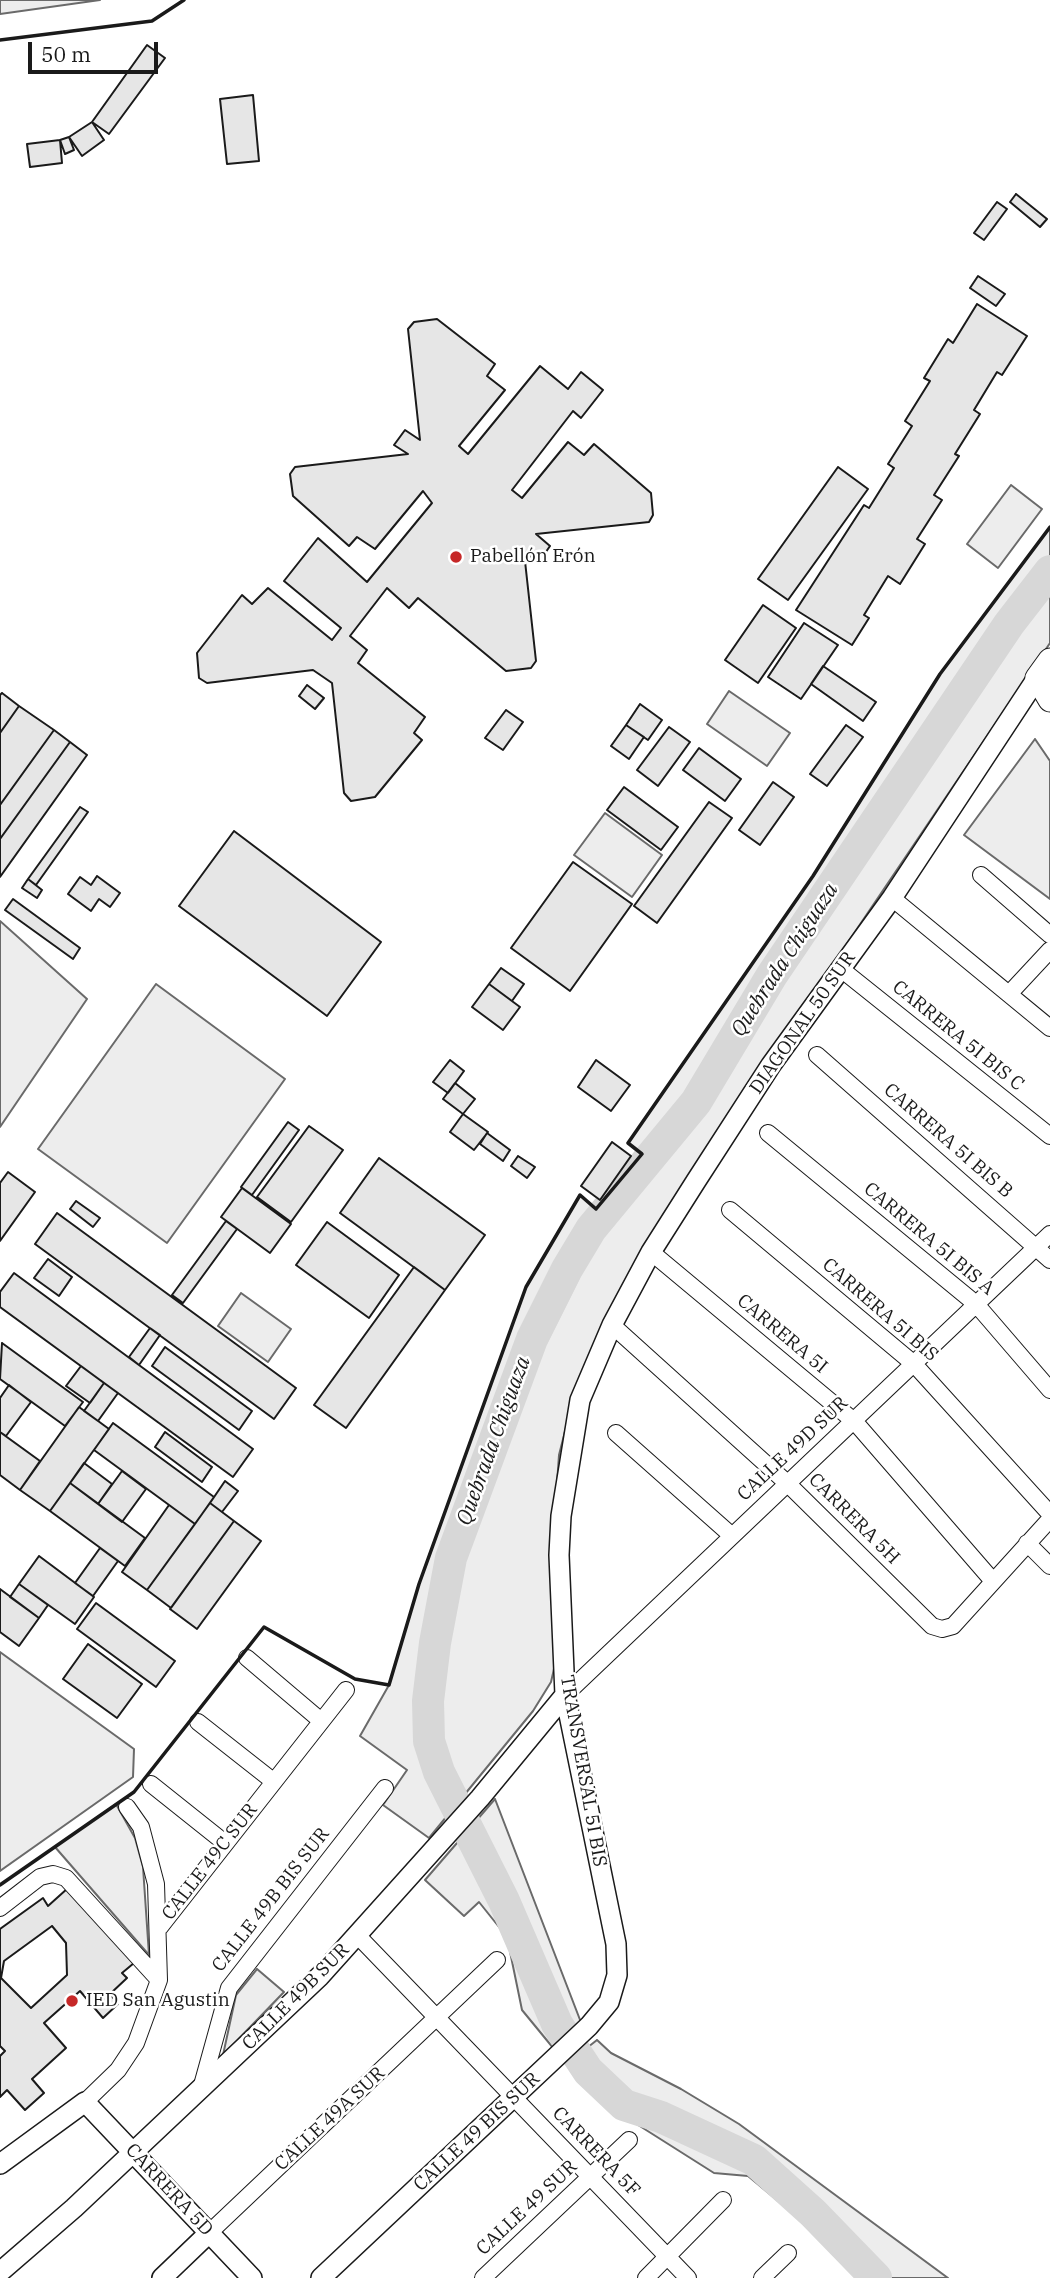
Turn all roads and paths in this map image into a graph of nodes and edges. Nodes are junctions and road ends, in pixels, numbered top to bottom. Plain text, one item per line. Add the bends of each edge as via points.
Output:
1 (1043, 669) edge
2 (1050, 700) edge
3 (981, 875) dead end
4 (892, 898) junction
5 (1050, 935) edge
6 (1050, 950) edge
7 (841, 969) junction
8 (1009, 994) junction
9 (1050, 1028) edge
10 (817, 1055) dead end
11 (768, 1133) dead end
12 (1050, 1136) edge
13 (730, 1210) dead end
14 (1050, 1234) edge
15 (1037, 1246) junction
16 (651, 1252) junction
17 (1050, 1260) edge
18 (976, 1304) junction
19 (612, 1325) junction
20 (915, 1364) junction
21 (1050, 1390) edge
22 (580, 1400) joint
23 (855, 1422) junction
24 (616, 1433) dead end
25 (787, 1483) junction
26 (1050, 1514) edge
27 (1050, 1519) edge
28 (731, 1535) junction
29 (1027, 1543) junction
30 (1050, 1566) edge
31 (992, 1580) junction
32 (247, 1658) dead end
33 (346, 1690) dead end
34 (565, 1695) junction
35 (320, 1720) junction
36 (198, 1722) dead end
37 (273, 1781) junction
38 (151, 1784) dead end
39 (385, 1788) dead end
40 (127, 1807) dead end
41 (225, 1843) junction
42 (0, 1908) edge
43 (160, 1927) junction
44 (357, 1935) junction
45 (497, 1960) dead end
46 (617, 1975) joint
47 (159, 1980) junction
48 (437, 2018) junction
49 (201, 2090) junction
50 (514, 2097) junction
51 (85, 2102) junction
52 (629, 2140) dead end
53 (133, 2153) junction
54 (0, 2164) edge
55 (591, 2177) junction
56 (723, 2200) dead end
57 (209, 2233) junction
58 (788, 2253) dead end
59 (668, 2258) junction
60 (0, 2272) edge
61 (764, 2277) edge
62 (162, 2278) edge
63 (252, 2278) edge
64 (321, 2278) edge
65 (483, 2278) edge
66 (646, 2278) edge
67 (688, 2278) edge

1 - 2 main road
1 - 4 street, DIAGONAL 50 SUR
3 - 5 street
4 - 7 street, DIAGONAL 50 SUR
4 - 8 street
6 - 8 street
7 - 12 street, CARRERA 5I BIS C
7 - 16 street, DIAGONAL 50 SUR via 771,1065
8 - 9 street
10 - 15 street, CARRERA 5I BIS B
11 - 18 street, CARRERA 5I BIS A
13 - 20 street, CARRERA 5I BIS
14 - 15 street, CALLE 49D SUR
15 - 17 street, CARRERA 5I BIS B
15 - 18 street, CALLE 49D SUR
16 - 19 street, DIAGONAL 50 SUR
16 - 23 street, CARRERA 5I
18 - 20 street, CALLE 49D SUR
18 - 21 street, CARRERA 5I BIS A
19 - 22 street, DIAGONAL 50 SUR
19 - 25 street, CARRERA 5H
20 - 23 street, CALLE 49D SUR
20 - 26 street, CARRERA 5I BIS
22 - 34 street, TRANSVERSAL 5I BIS via 559,1555
23 - 25 street, CALLE 49D SUR
23 - 31 street, CARRERA 5I
24 - 28 street
25 - 28 street, CALLE 49D SUR
25 - 31 street, CARRERA 5H via 932,1626 953,1626
27 - 29 street
28 - 34 street, CALLE 49D SUR
29 - 30 street
29 - 31 street
32 - 35 street
33 - 35 street, CALLE 49C SUR
34 - 44 street, CALLE 49B SUR
34 - 46 street, TRANSVERSAL 5I BIS via 616,1944
35 - 37 street, CALLE 49C SUR
36 - 37 street
37 - 41 street, CALLE 49C SUR
38 - 41 street
39 - 49 street, CALLE 49B BIS SUR via 229,1987
40 - 43 street via 141,1827 150,1853
41 - 43 street, CALLE 49C SUR
42 - 47 street via 40,1877 66,1878
43 - 47 street, CALLE 49C SUR
44 - 48 street, CARRERA 5F
44 - 49 street, CALLE 49B SUR
45 - 48 street, CALLE 49A SUR
46 - 50 street, CALLE 49 BIS SUR via 609,2003
47 - 51 street, CALLE 49C SUR via 136,2043 118,2070
48 - 50 street, CARRERA 5F
48 - 57 street, CALLE 49A SUR
49 - 53 street, CALLE 49B SUR
50 - 55 street, CARRERA 5F
50 - 64 street, CALLE 49 BIS SUR
51 - 53 street, CARRERA 5D
51 - 54 street, CALLE 49C SUR
52 - 55 street, CALLE 49 SUR
53 - 57 street, CARRERA 5D
53 - 60 street, CALLE 49B SUR
55 - 59 street, CARRERA 5F
55 - 65 street, CALLE 49 SUR
56 - 59 street
57 - 62 street, CALLE 49A SUR
57 - 63 street, CARRERA 5D
58 - 61 street
59 - 66 street
59 - 67 street, CARRERA 5F

